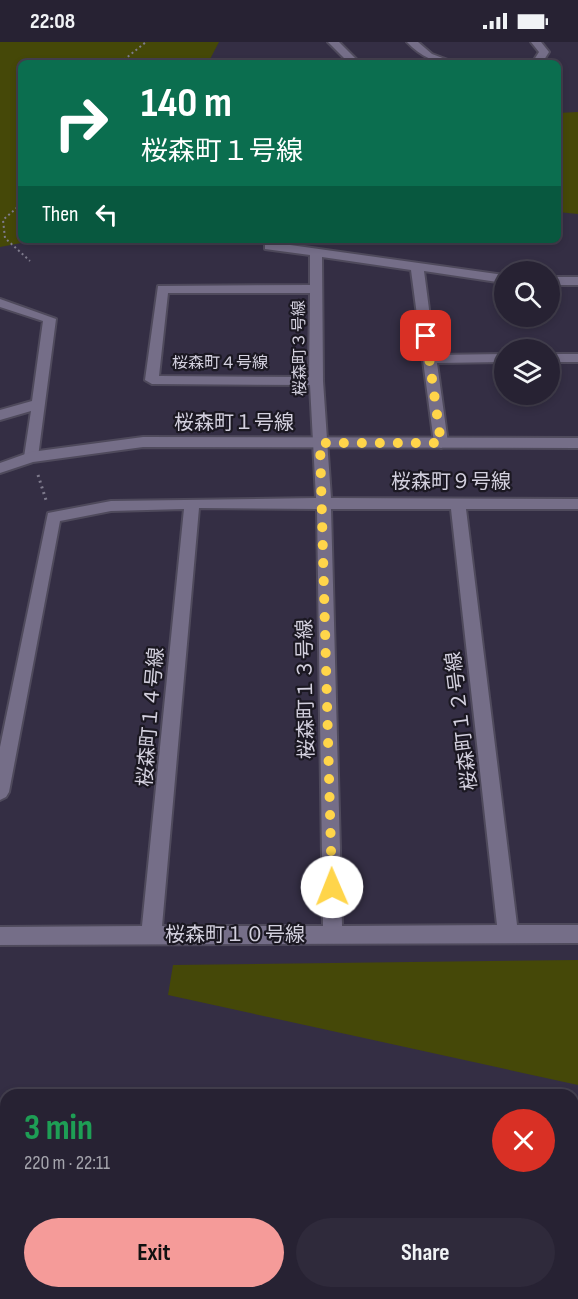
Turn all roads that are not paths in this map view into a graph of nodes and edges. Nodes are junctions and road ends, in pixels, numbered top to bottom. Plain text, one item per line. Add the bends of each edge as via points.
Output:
1 (333, 42) edge
2 (412, 42) edge
3 (536, 42) edge
4 (352, 60) edge
5 (442, 60) edge
6 (539, 60) edge
7 (269, 246) dead end
8 (316, 253) junction
9 (417, 268) junction
10 (494, 278) edge
11 (560, 280) edge
12 (578, 281) edge
13 (316, 289) junction
14 (0, 303) edge
15 (494, 358) edge
16 (560, 358) edge
17 (578, 358) edge
18 (429, 359) junction
19 (316, 381) junction
20 (38, 404) junction
21 (0, 415) edge
22 (320, 443) junction
23 (441, 443) junction
24 (578, 443) edge
25 (31, 457) junction
26 (0, 468) edge
27 (192, 503) junction
28 (324, 503) junction
29 (458, 503) junction
30 (578, 504) edge
31 (0, 792) edge
32 (508, 933) junction
33 (578, 934) edge
34 (333, 935) junction
35 (0, 936) edge
36 (151, 936) junction

1 - 4 street
2 - 5 street via 429,56
3 - 6 street via 544,52
7 - 8 street
8 - 9 street
8 - 13 street, 桜森町３号線
9 - 10 street
9 - 18 street
11 - 12 street
13 - 19 street, 桜森町３号線
13 - 19 street, 桜森町４号線 via 162,289 152,380
14 - 20 street via 50,319
15 - 18 street
16 - 17 street
18 - 23 street
19 - 22 street, 桜森町３号線
20 - 21 street
20 - 25 street
22 - 23 street, 桜森町１号線
22 - 25 street, 桜森町１号線 via 143,442
22 - 28 street, 桜森町１３号線
23 - 24 street, 桜森町１号線
25 - 26 street, 桜森町１号線
27 - 28 street
27 - 31 street via 111,506 52,517
27 - 36 street, 桜森町１４号線
28 - 29 street, 桜森町９号線
28 - 34 street, 桜森町１３号線
29 - 30 street, 桜森町９号線
29 - 32 street, 桜森町１２号線
32 - 33 street, 桜森町１０号線
32 - 34 street, 桜森町１０号線
34 - 36 street, 桜森町１０号線
35 - 36 street, 桜森町１０号線

